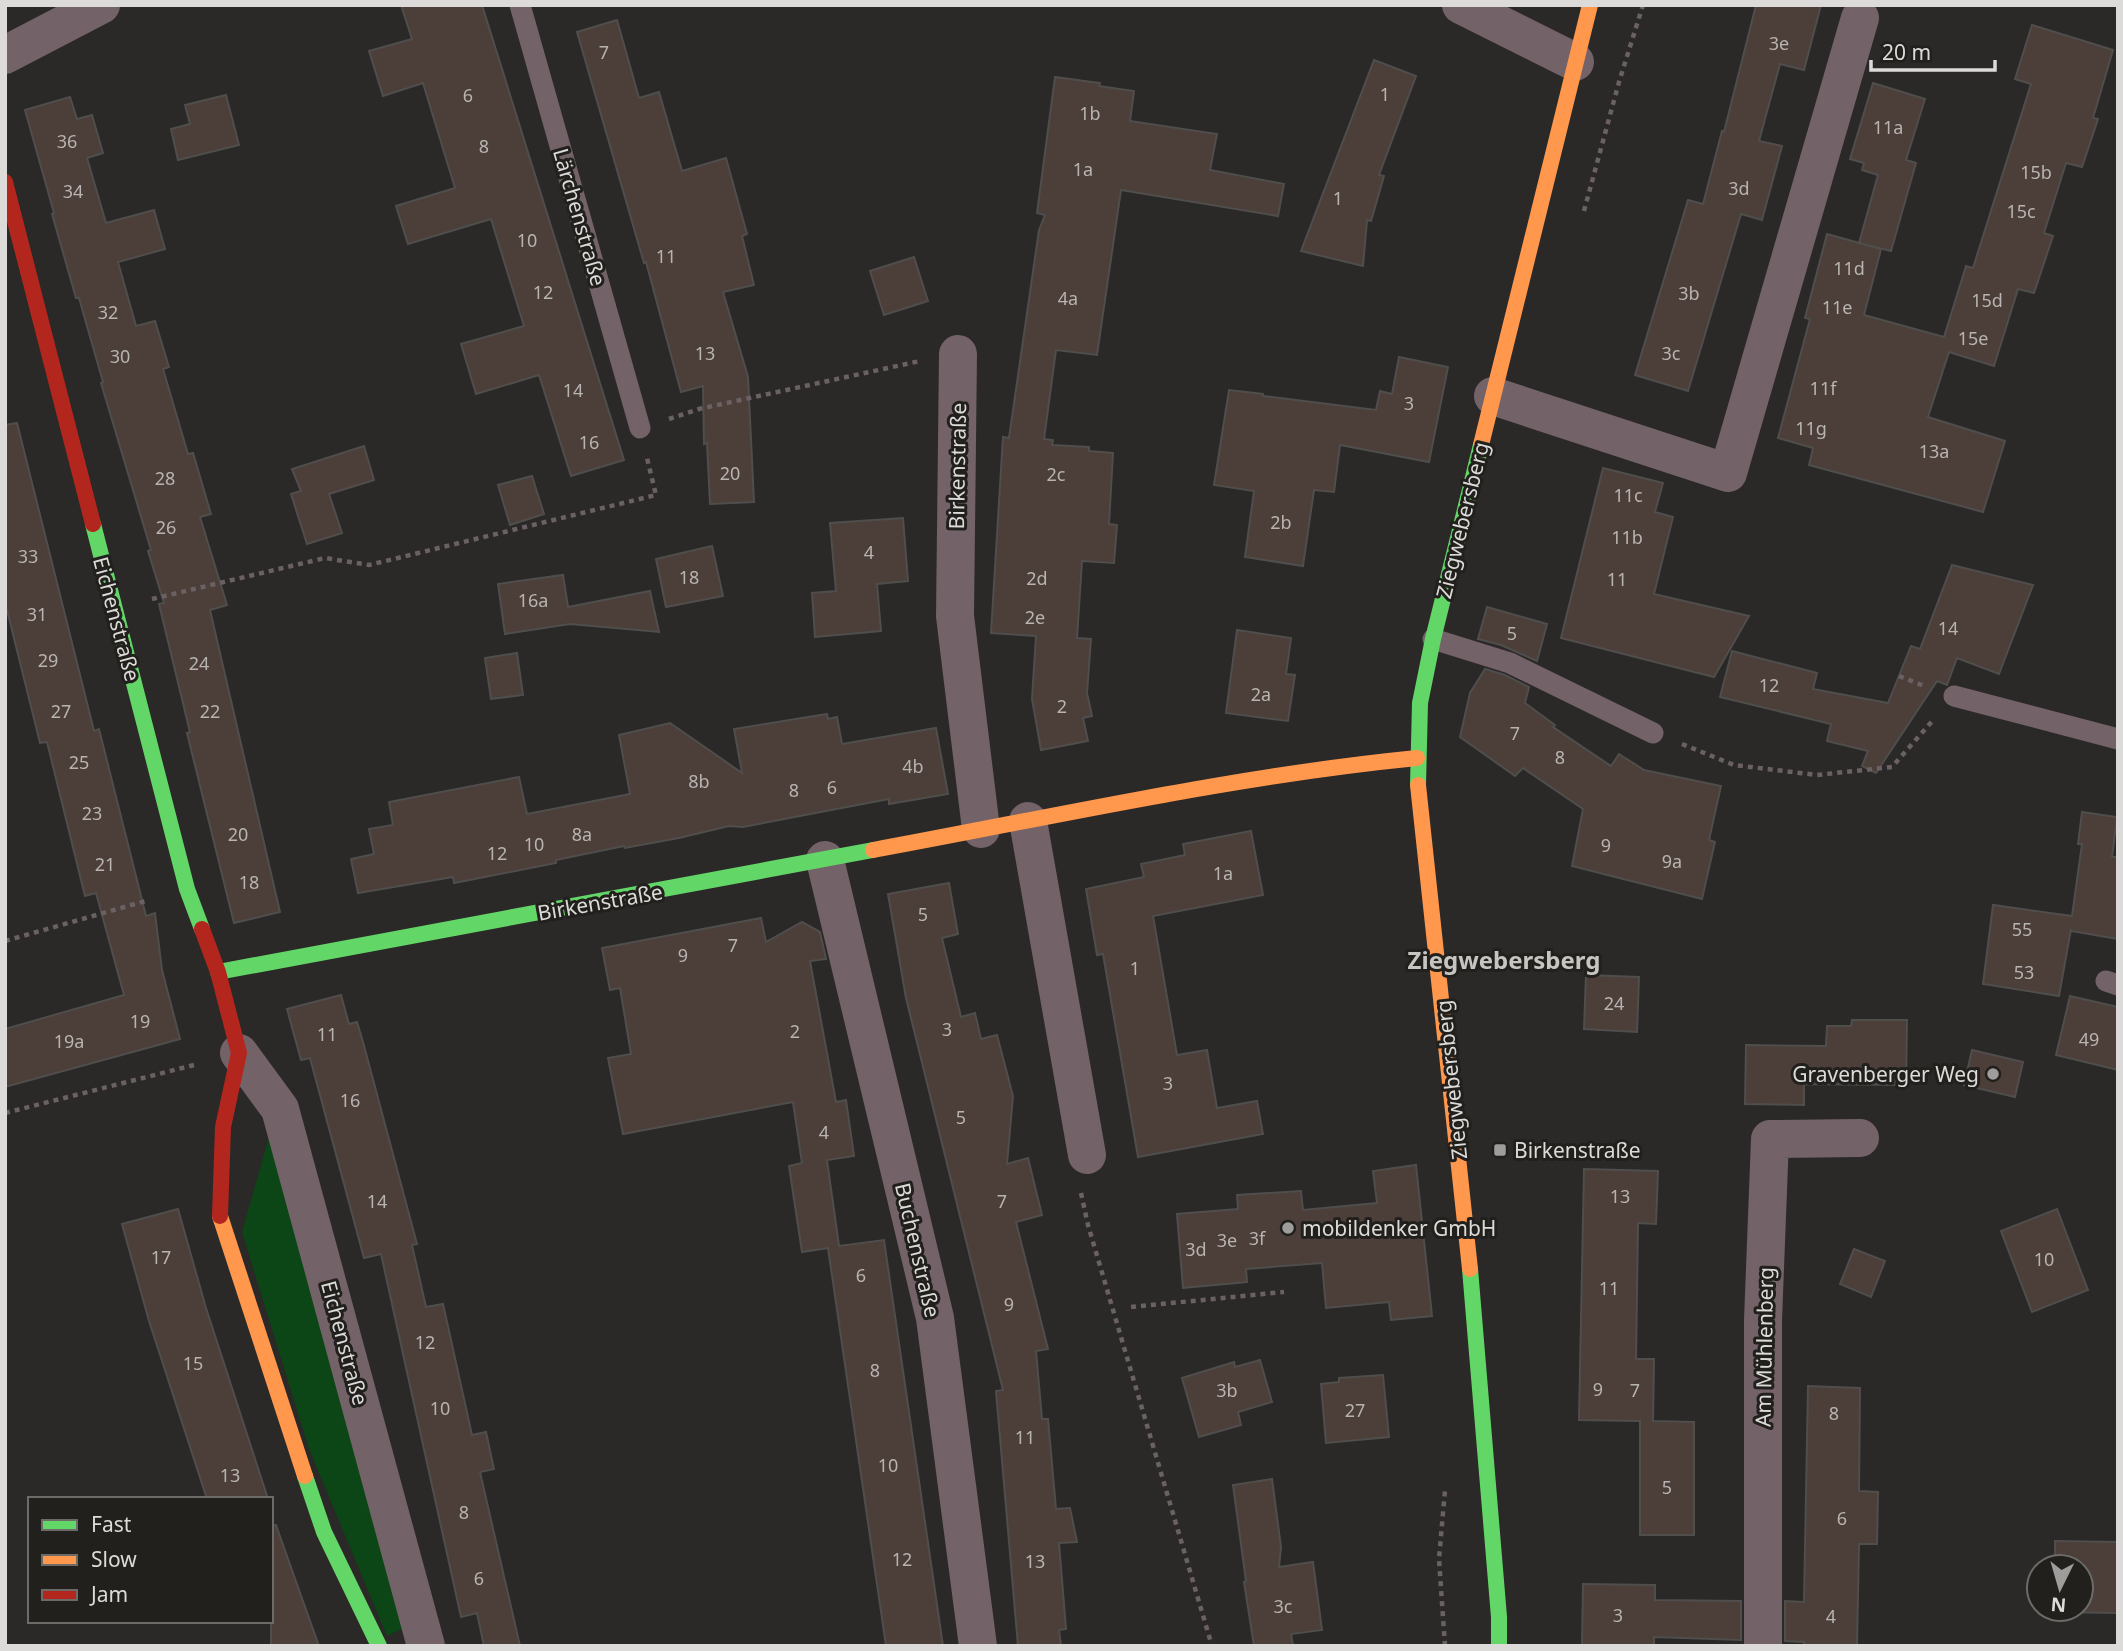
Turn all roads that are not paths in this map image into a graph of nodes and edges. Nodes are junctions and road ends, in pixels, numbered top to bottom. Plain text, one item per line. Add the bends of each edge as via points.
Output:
1 (101, 5) edge
2 (520, 5) edge
3 (1461, 5) edge
4 (1590, 5) edge
5 (1860, 18) dead end
6 (5, 55) edge
7 (1575, 62) junction
8 (5, 182) edge
9 (958, 354) road end
10 (1493, 396) junction
11 (640, 428) road end
12 (1433, 639) junction
13 (1954, 696) road end
14 (1653, 733) road end
15 (2118, 739) edge
16 (1417, 758) junction
17 (1028, 821) junction
18 (981, 829) junction
19 (825, 860) junction
20 (218, 972) junction
21 (239, 1053) junction
22 (1860, 1138) dead end
23 (1087, 1155) road end
24 (379, 1646) edge
25 (426, 1646) edge
26 (978, 1646) edge
27 (1499, 1646) edge
28 (1763, 1646) edge

1 - 6 street
2 - 11 lane, Lärchenstraße
3 - 7 street
4 - 7 street, Ziegwebersberg
5 - 10 street via 1728,473
7 - 10 street, Ziegwebersberg
8 - 20 street, Eichenstraße via 187,889
9 - 18 street, Birkenstraße via 954,616
10 - 12 street, Ziegwebersberg
12 - 14 lane via 1510,663
12 - 16 street, Ziegwebersberg via 1420,703
13 - 15 lane
16 - 17 street, Birkenstraße via 1230,784
16 - 27 street, Ziegwebersberg via 1477,1347
17 - 18 street, Birkenstraße
17 - 23 street
18 - 19 street, Birkenstraße
19 - 20 street, Birkenstraße
19 - 26 street, Buchenstraße via 935,1318
20 - 21 street, Eichenstraße
21 - 24 street, Eichenstraße via 223,1127 220,1220 324,1532
21 - 25 street, Eichenstraße via 280,1109
22 - 28 street, Am Mühlenberg via 1770,1139 1763,1321

